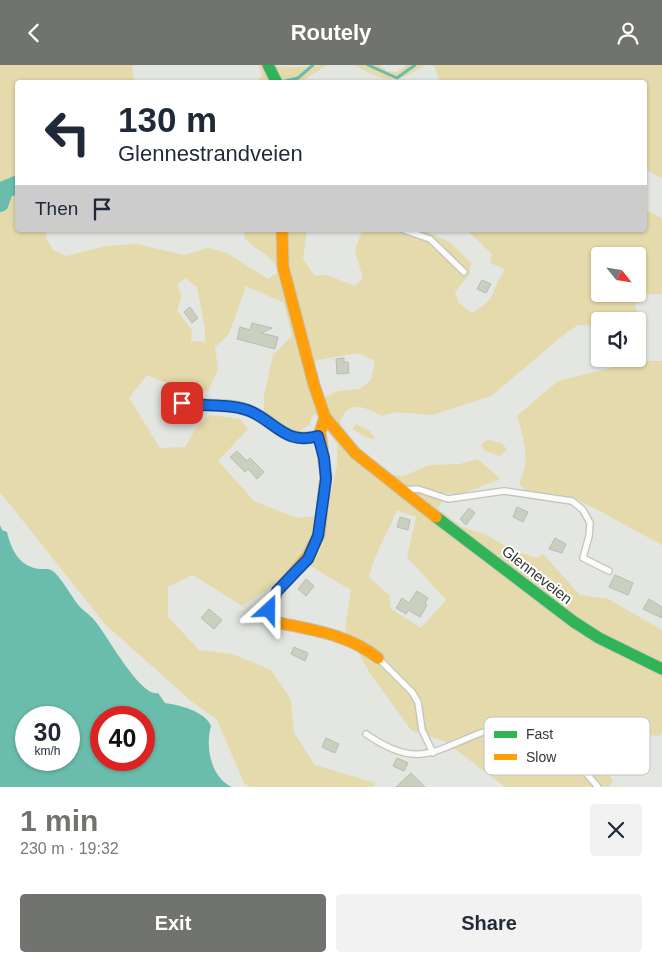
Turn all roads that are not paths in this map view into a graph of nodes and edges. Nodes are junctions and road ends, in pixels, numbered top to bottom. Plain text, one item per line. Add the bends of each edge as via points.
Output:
1 (268, 65) edge
2 (275, 80) edge
3 (282, 232) edge
4 (410, 232) edge
5 (464, 272) dead end
6 (182, 403) dead end
7 (325, 417) junction
8 (318, 436) junction
9 (403, 491) junction
10 (609, 571) dead end
11 (378, 658) joint
12 (662, 669) edge
13 (484, 732) edge
14 (366, 734) dead end
15 (433, 753) junction
16 (587, 775) edge
17 (598, 787) edge

1 - 2 main road
3 - 7 main road, Glenneveien via 283,267
4 - 5 lane via 430,239
6 - 8 street via 244,408 295,438
7 - 8 main road
7 - 9 main road, Glenneveien via 344,443
8 - 11 main road via 326,479 320,532 308,559 277,591 271,603 270,618 339,636 364,647
9 - 10 lane via 406,488 418,489 448,499 504,491 572,501 583,510 590,523 583,558
9 - 12 main road, Glenneveien via 574,622
11 - 15 lane via 418,701 422,730
13 - 15 lane
14 - 15 lane via 395,751 416,755
16 - 17 lane

